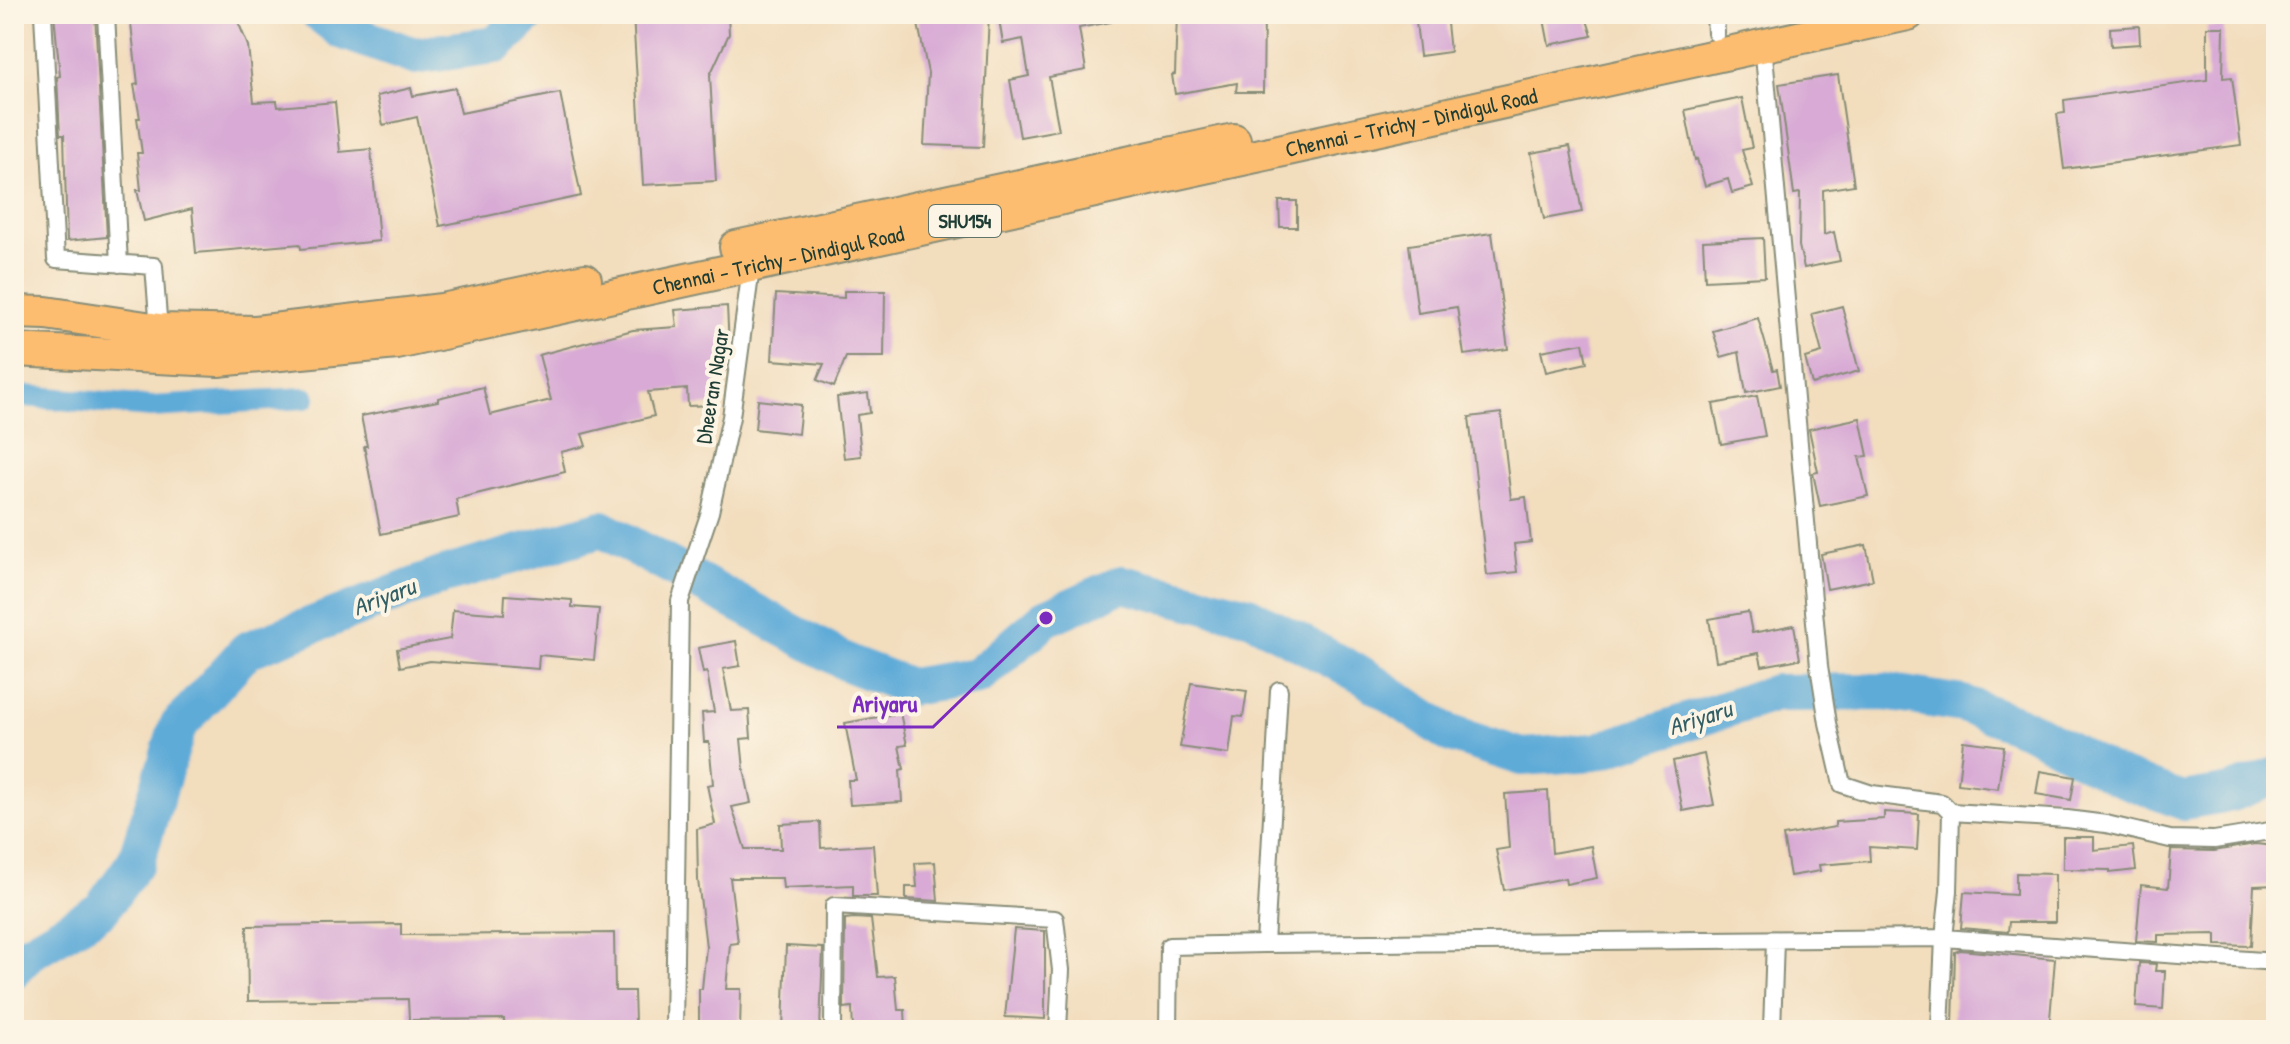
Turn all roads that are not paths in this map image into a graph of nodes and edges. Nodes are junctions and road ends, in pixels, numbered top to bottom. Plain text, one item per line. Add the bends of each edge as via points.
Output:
1 (43, 14) edge
2 (106, 14) edge
3 (1799, 14) edge
4 (1908, 14) edge
5 (1716, 23) edge
6 (1763, 44) junction
7 (751, 254) junction
8 (119, 264) junction
9 (14, 312) edge
10 (159, 330) junction
11 (14, 350) edge
12 (1279, 690) dead end
13 (1951, 812) junction
14 (2276, 830) edge
15 (1944, 938) junction
16 (1775, 940) junction
17 (1265, 944) junction
18 (2276, 962) edge
19 (674, 1030) edge
20 (833, 1030) edge
21 (1058, 1030) edge
22 (1168, 1030) edge
23 (1772, 1030) edge
24 (1940, 1030) edge

1 - 8 street via 56,259
2 - 8 street
3 - 5 highway, Chennai - Trichy - Dindigul Road
4 - 6 highway, Chennai - Trichy - Dindigul Road / SHU154
5 - 7 highway, Chennai - Trichy - Dindigul Road
6 - 7 highway, Chennai - Trichy - Dindigul Road / SHU154 via 1065,199
6 - 13 street via 1819,666 1842,784 1872,794 1942,803
7 - 10 highway, Chennai - Trichy - Dindigul Road via 442,310 256,332
7 - 11 highway, Chennai - Trichy - Dindigul Road / SHU154 via 397,343 218,360
7 - 19 street, Dheeran Nagar via 731,417 710,512 680,601
8 - 10 street via 154,266
9 - 10 highway, Chennai - Trichy - Dindigul Road
12 - 17 street
13 - 14 street via 2067,819 2170,839 2214,840
13 - 15 street
15 - 16 street
15 - 18 street
15 - 24 street
16 - 17 street
16 - 23 street
17 - 22 street via 1169,946
20 - 21 street via 834,906 1055,919 1061,970

